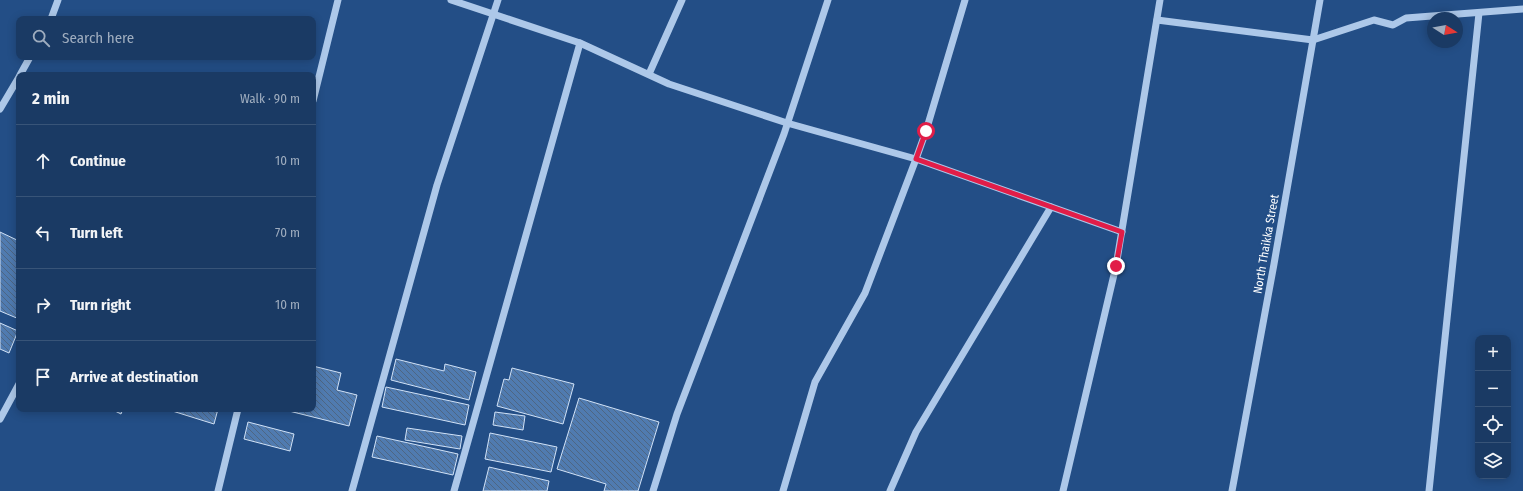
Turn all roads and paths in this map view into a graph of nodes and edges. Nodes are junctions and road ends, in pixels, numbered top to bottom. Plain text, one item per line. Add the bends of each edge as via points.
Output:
1 (58, 0) edge
2 (338, 0) edge
3 (451, 0) edge
4 (498, 0) edge
5 (682, 0) edge
6 (828, 0) edge
7 (965, 0) edge
8 (1160, 0) edge
9 (1320, 0) edge
10 (1523, 9) edge
11 (1479, 13) junction
12 (494, 14) junction
13 (52, 16) edge
14 (1157, 20) junction
15 (1313, 40) junction
16 (580, 43) junction
17 (28, 60) edge
18 (21, 72) edge
19 (649, 74) junction
20 (16, 81) edge
21 (316, 88) edge
22 (0, 109) edge
23 (787, 123) junction
24 (916, 159) junction
25 (1051, 207) junction
26 (1122, 232) junction
27 (16, 390) edge
28 (237, 412) edge
29 (0, 419) edge
30 (218, 491) edge
31 (352, 491) edge
32 (454, 491) edge
33 (653, 491) edge
34 (783, 491) edge
35 (890, 491) edge
36 (1063, 491) edge
37 (1232, 491) edge
38 (1429, 491) edge

1 - 13 street
2 - 21 street
3 - 12 street
4 - 12 street
5 - 19 street
6 - 23 street
7 - 24 street
8 - 14 street
9 - 15 street, North Thaikka Street
10 - 11 street
11 - 15 street via 1406,18 1393,25 1374,20
11 - 38 street
12 - 16 street
12 - 31 street via 437,185
14 - 15 street
14 - 26 street
15 - 37 street, North Thaikka Street
16 - 19 street
16 - 32 street
17 - 18 street
19 - 23 street via 669,84
20 - 22 street
23 - 24 street
23 - 33 street via 677,414
24 - 25 street
24 - 34 street via 865,293 815,382
25 - 26 street
25 - 35 street via 916,432
26 - 36 street
27 - 29 street
28 - 30 street

